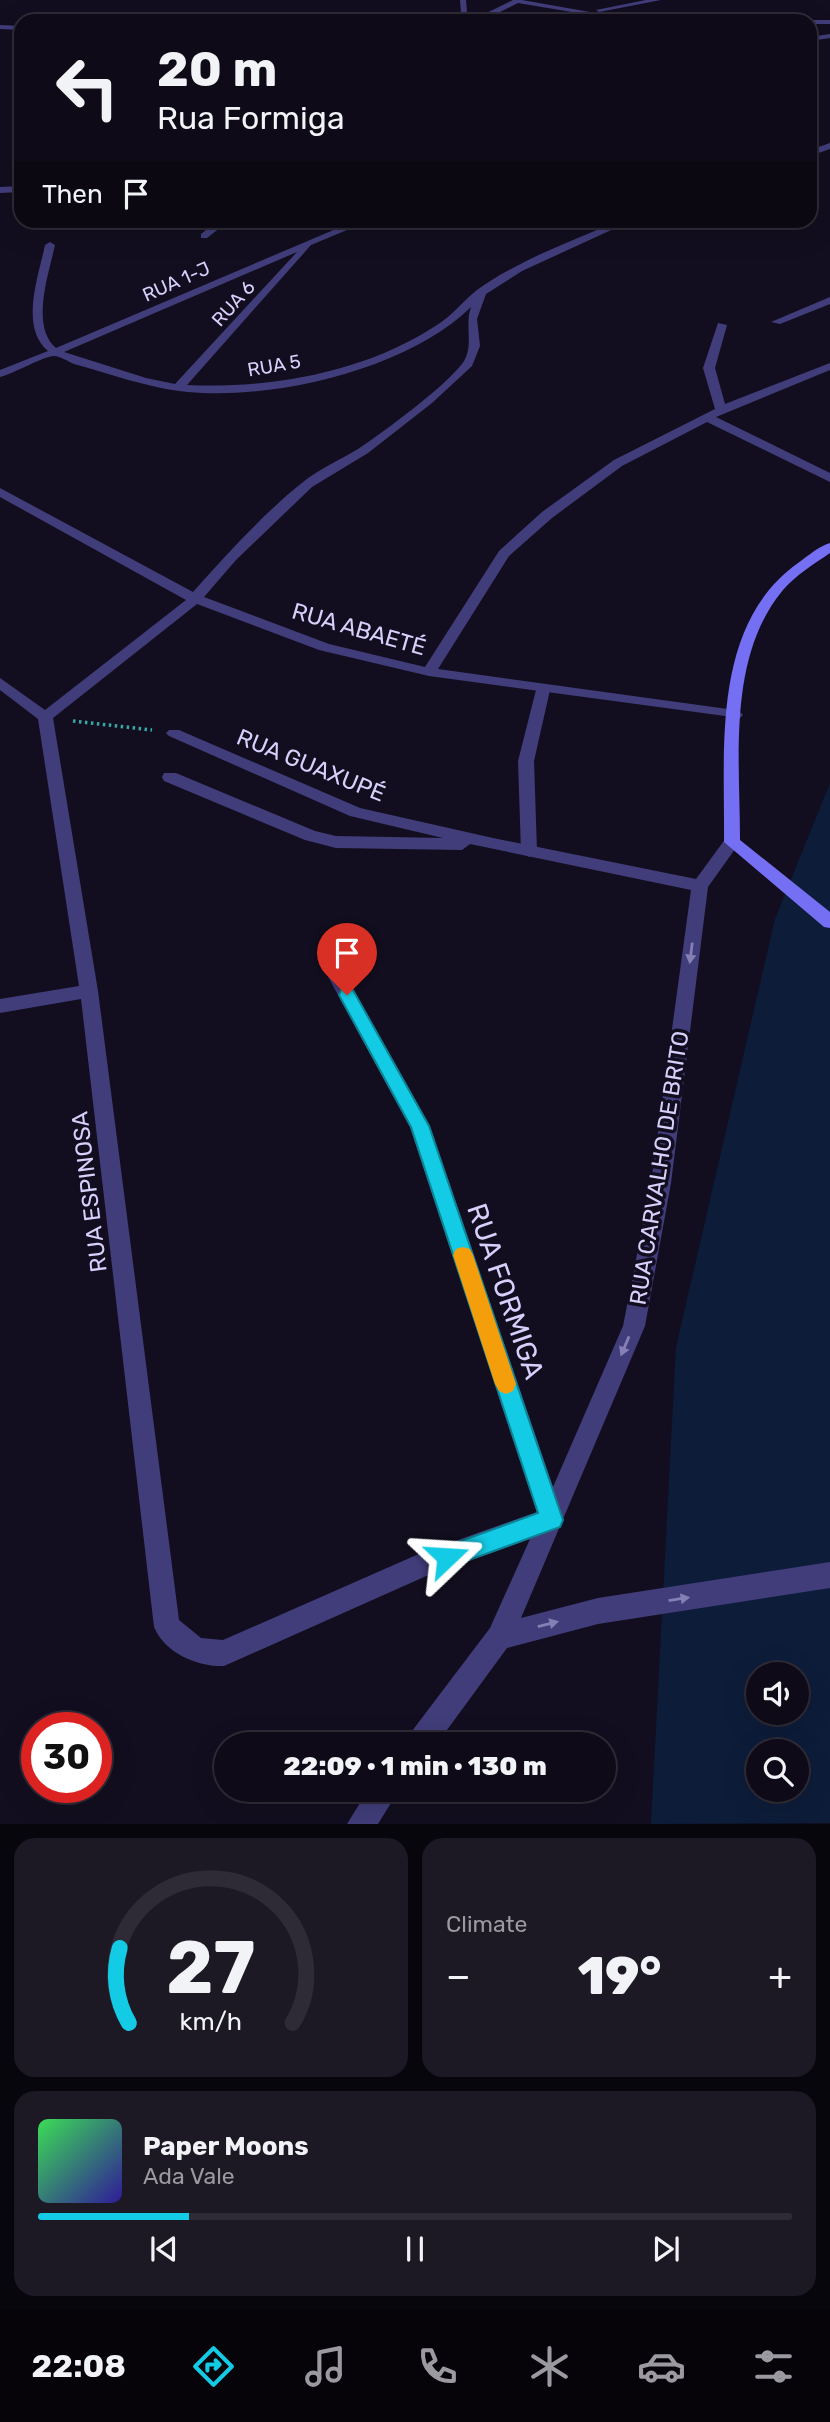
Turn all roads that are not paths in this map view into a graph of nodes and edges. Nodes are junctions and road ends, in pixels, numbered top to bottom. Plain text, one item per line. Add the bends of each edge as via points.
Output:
1 (517, 0) edge
2 (658, 0) edge
3 (586, 13) junction
4 (488, 14) edge
5 (592, 14) edge
6 (215, 228) edge
7 (346, 228) edge
8 (611, 228) edge
9 (204, 236) dead end
10 (312, 241) junction
11 (50, 245) dead end
12 (481, 292) junction
13 (830, 300) edge
14 (776, 322) dead end
15 (722, 325) dead end
16 (57, 352) junction
17 (830, 366) edge
18 (0, 374) edge
19 (178, 388) junction
20 (721, 411) junction
21 (707, 417) junction
22 (830, 478) edge
23 (0, 492) edge
24 (830, 547) edge
25 (195, 599) junction
26 (429, 672) junction
27 (0, 682) edge
28 (543, 690) junction
29 (734, 715) junction
30 (45, 717) junction
31 (174, 733) road end
32 (170, 777) dead end
33 (732, 842) junction
34 (493, 844) junction
35 (529, 852) junction
36 (700, 886) junction
37 (830, 922) edge
38 (335, 973) dead end
39 (89, 991) junction
40 (0, 1006) edge
41 (552, 1520) junction
42 (830, 1575) edge
43 (499, 1637) junction
44 (429, 1732) edge
45 (376, 1802) edge
46 (360, 1824) edge

1 - 3 street
1 - 4 street
2 - 3 street
3 - 5 street
6 - 9 street
7 - 10 street, RUA 1-J
8 - 12 street, RUA 5 via 518,269
10 - 16 street, RUA 1-J
10 - 19 street, RUA 6
11 - 16 street via 39,314 44,341
12 - 19 street, RUA 5 via 439,329 393,352 328,373 261,388
12 - 25 street via 472,319 475,346 468,364 364,450 309,484 231,557
13 - 14 street
15 - 20 street via 709,368
16 - 18 street, RUA 1-J
16 - 19 street, RUA 5
17 - 20 street
20 - 21 street
21 - 22 street
21 - 26 street via 618,463 547,515 504,554
23 - 25 street, RUA ABAETÉ
24 - 29 street via 779,585 756,617 741,665
25 - 26 street, RUA ABAETÉ via 324,647
25 - 30 street
26 - 28 street, RUA ABAETÉ
27 - 30 street
28 - 29 street, RUA ABAETÉ
28 - 35 street via 526,761
29 - 33 street
30 - 39 street, RUA ESPINOSA
31 - 34 street, RUA GUAXUPÉ via 356,812
32 - 34 street via 311,836 336,842
33 - 36 street, RUA CARVALHO DE BRITO
33 - 37 street
34 - 35 street, RUA GUAXUPÉ
35 - 36 street, RUA GUAXUPÉ
36 -> 41 street, RUA CARVALHO DE BRITO via 661,1184 634,1325
38 - 41 street, RUA FORMIGA via 420,1126
39 - 40 street
39 - 41 street, RUA ESPINOSA via 167,1627 194,1649 224,1653 421,1566
41 - 43 street
43 -> 42 street via 612,1609
43 - 44 street
45 - 46 street

